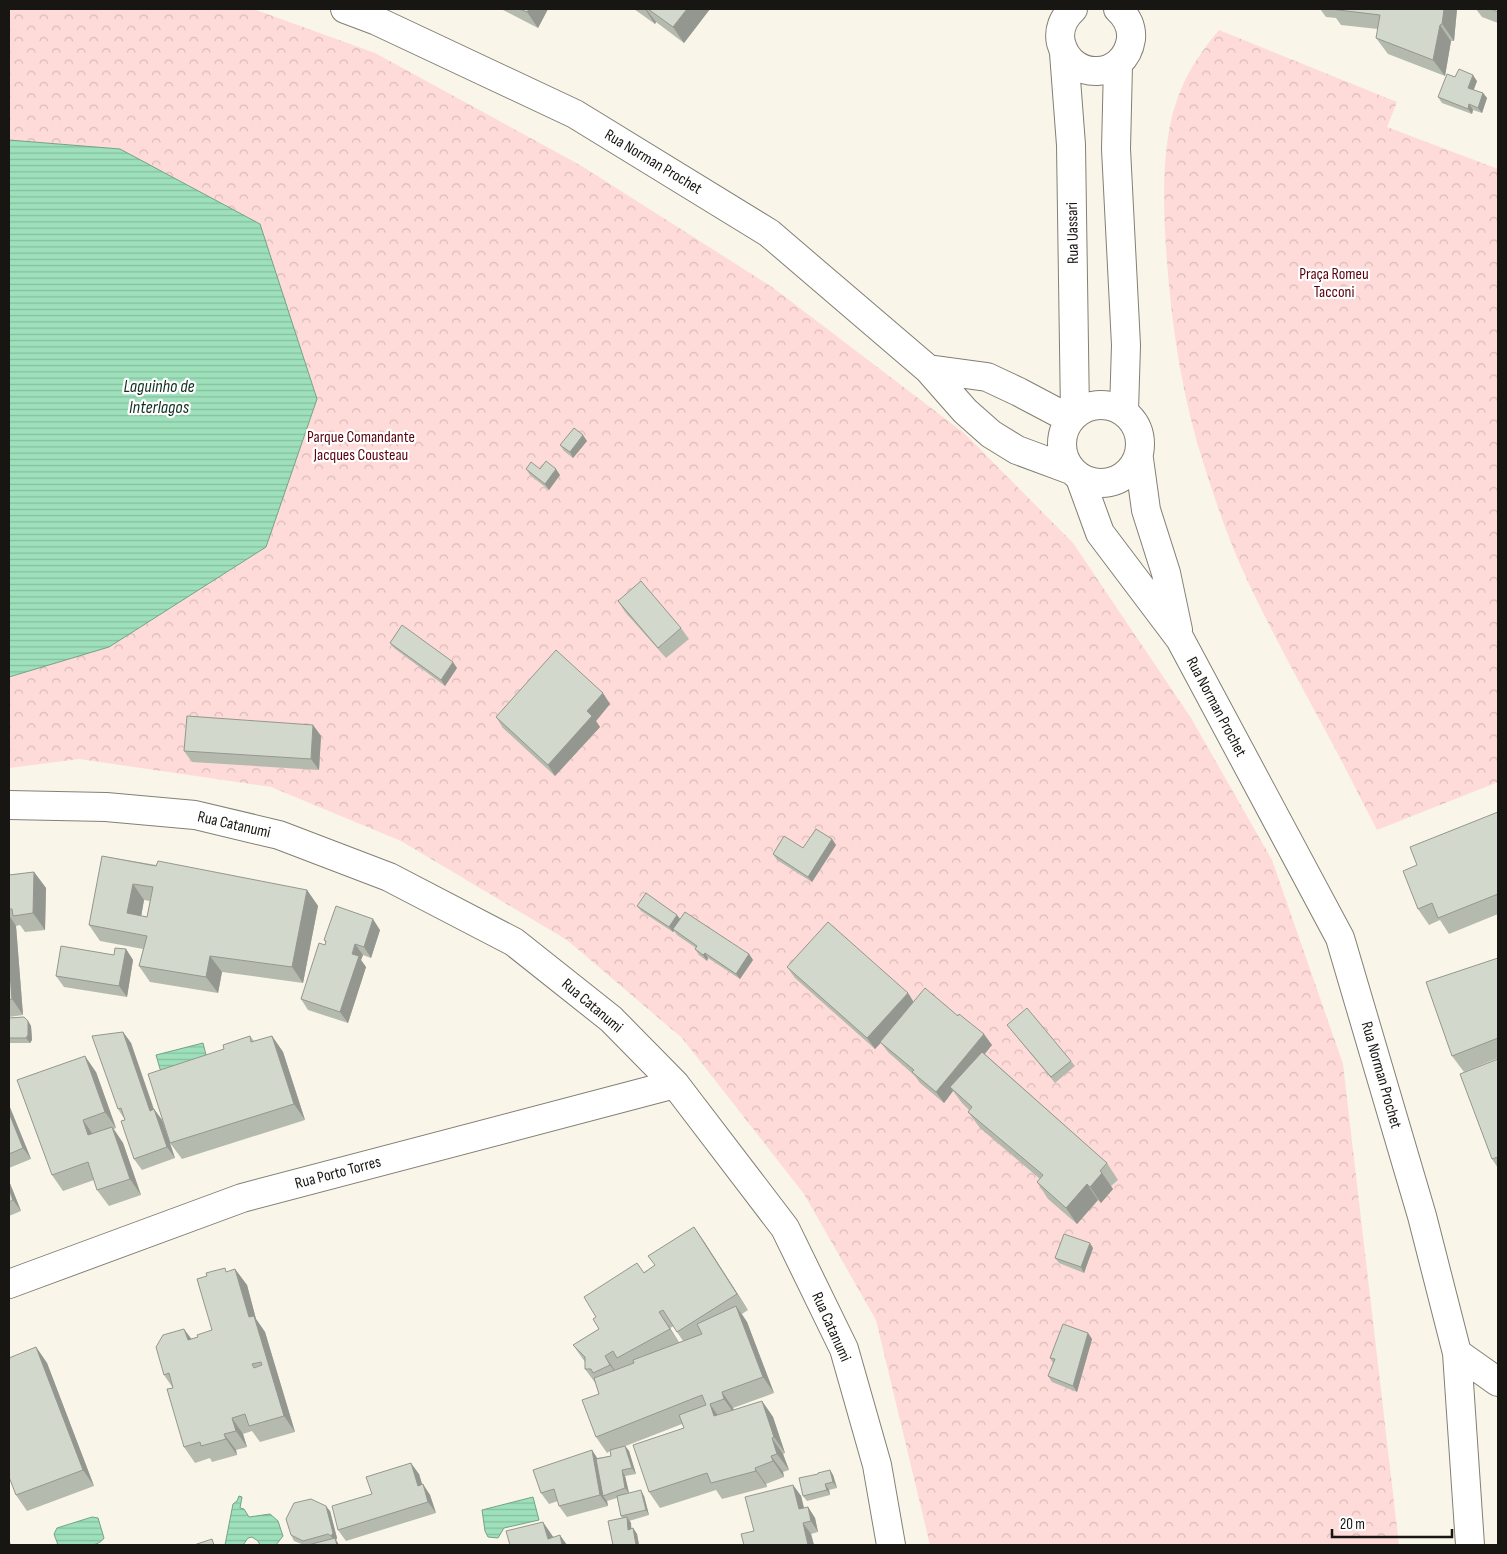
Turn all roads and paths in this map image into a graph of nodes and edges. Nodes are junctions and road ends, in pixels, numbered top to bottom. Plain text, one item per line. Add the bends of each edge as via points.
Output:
1 (345, 9) edge
2 (1067, 11) edge
3 (1124, 11) edge
4 (1064, 53) junction
5 (1118, 65) junction
6 (928, 369) junction
7 (1124, 411) junction
8 (1073, 416) junction
9 (1139, 459) junction
10 (1076, 474) junction
11 (1180, 639) junction
12 (9, 805) edge
13 (675, 1084) junction
14 (9, 1284) edge
15 (1457, 1352) junction
16 (1498, 1382) edge
17 (891, 1545) edge
18 (1470, 1545) edge

1 - 6 street, Rua Norman Prochet via 575,114 769,233
2 - 4 street, Rua Uassari via 1059,35
3 - 5 street via 1132,32 1129,50
4 - 5 street via 1078,68 1098,72
4 - 8 street, Rua Uassari via 1071,145
5 - 7 street via 1116,149 1126,345
6 - 8 street via 987,377
6 - 10 street, Rua Norman Prochet via 965,411 991,434 1017,450
7 - 8 street via 1108,404 1090,405
7 - 9 street via 1136,424 1141,441
8 - 10 street via 1062,435 1062,454
9 - 10 street via 1129,473 1114,482 1097,483
9 - 11 street, Rua Norman Prochet via 1146,510 1166,572
10 - 11 street, Rua Norman Prochet via 1100,533
11 - 15 street, Rua Norman Prochet via 1340,938 1422,1216
12 - 13 street, Rua Catanumi via 106,807 196,815 278,835 390,877 514,942 611,1019
13 - 14 street, Rua Porto Torres via 242,1198
13 - 17 street, Rua Catanumi via 785,1228 844,1349 876,1465
15 - 16 street
15 - 18 street, Rua Norman Prochet

